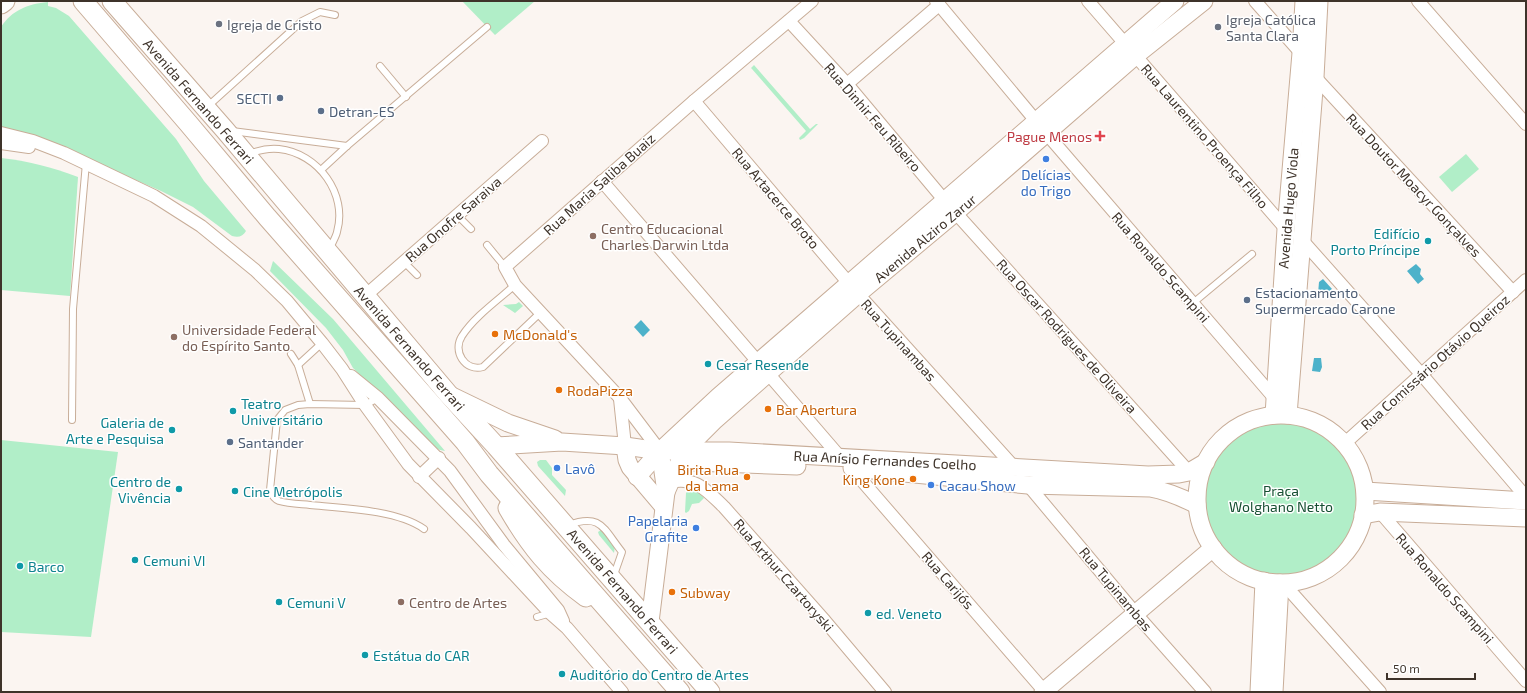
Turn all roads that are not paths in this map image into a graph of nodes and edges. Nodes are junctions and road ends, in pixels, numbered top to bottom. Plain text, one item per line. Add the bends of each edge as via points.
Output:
1 (5, 1) edge
2 (82, 1) edge
3 (112, 1) edge
4 (812, 1) edge
5 (1088, 1) edge
6 (1175, 1) edge
7 (1204, 1) edge
8 (1255, 1) edge
9 (1304, 1) edge
10 (1319, 1) edge
11 (1418, 1) edge
12 (938, 3) edge
13 (1, 4) edge
14 (335, 15) dead end
15 (789, 21) junction
16 (487, 27) dead end
17 (1130, 50) junction
18 (1301, 53) junction
19 (380, 66) dead end
20 (1315, 77) junction
21 (847, 84) junction
22 (406, 97) junction
23 (694, 101) junction
24 (206, 108) junction
25 (1526, 124) edge
26 (1041, 127) junction
27 (226, 130) junction
28 (1, 133) edge
29 (542, 141) dead end
30 (1, 143) edge
31 (347, 146) junction
32 (64, 152) junction
33 (245, 155) junction
34 (86, 163) junction
35 (321, 170) junction
36 (602, 182) junction
37 (950, 207) junction
38 (457, 215) junction
39 (471, 229) dead end
40 (1286, 229) junction
41 (1301, 239) junction
42 (487, 245) dead end
43 (328, 252) junction
44 (1252, 254) dead end
45 (404, 262) junction
46 (505, 268) junction
47 (417, 275) dead end
48 (1526, 280) edge
49 (515, 285) junction
50 (854, 289) junction
51 (1512, 292) junction
52 (365, 296) junction
53 (1193, 303) junction
54 (541, 312) junction
55 (322, 343) junction
56 (291, 354) dead end
57 (298, 365) junction
58 (763, 368) junction
59 (342, 369) junction
60 (1422, 375) junction
61 (449, 395) junction
62 (378, 398) junction
63 (620, 398) junction
64 (1274, 398) junction
65 (310, 404) junction
66 (365, 405) junction
67 (1283, 414) junction
68 (72, 420) dead end
69 (715, 420) junction
70 (562, 442) junction
71 (1345, 444) junction
72 (496, 446) junction
73 (625, 446) junction
74 (660, 451) junction
75 (684, 451) junction
76 (729, 451) junction
77 (438, 458) junction
78 (846, 462) junction
79 (1206, 462) junction
80 (1014, 467) junction
81 (934, 469) junction
82 (1189, 472) junction
83 (489, 474) junction
84 (419, 477) junction
85 (638, 477) junction
86 (1028, 485) junction
87 (668, 488) junction
88 (1365, 491) junction
89 (1526, 497) edge
90 (1526, 501) edge
91 (1197, 505) junction
92 (1380, 512) junction
93 (1363, 515) junction
94 (485, 517) junction
95 (1526, 518) edge
96 (566, 526) junction
97 (471, 528) junction
98 (424, 529) dead end
99 (1213, 548) junction
100 (612, 579) junction
101 (1276, 583) junction
102 (554, 612) junction
103 (1136, 614) junction
104 (537, 617) dead end
105 (650, 622) junction
106 (1526, 681) edge
107 (622, 692) edge
108 (680, 692) edge
109 (710, 692) edge
110 (885, 692) edge
111 (1044, 692) edge
112 (1204, 692) edge
113 (1259, 692) edge
114 (1274, 692) edge
115 (1380, 692) edge

1 - 13 main road
2 - 83 main road, Avenida Fernando Ferrari via 465,442
3 - 24 main road, Avenida Fernando Ferrari
4 - 15 street, Rua Maria Saliba Buaiz
5 - 17 street, Rua Laurentino Proença Filho
6 - 17 street, Avenida Alziro Zarur
7 - 17 street, Avenida Alziro Zarur
8 - 18 street
9 - 18 street, Avenida Hugo Viola
10 - 20 street, Avenida Hugo Viola
11 - 25 street
12 - 21 street
12 - 26 street, Rua Ronaldo Scampini
14 - 24 lane via 320,12 302,21
15 - 21 street, Rua Dinhir Feu Ribeiro
15 - 23 street, Rua Maria Saliba Buaiz
16 - 22 lane
17 - 26 street, Avenida Alziro Zarur
17 - 40 street, Rua Laurentino Proença Filho
18 - 40 street, Avenida Hugo Viola
19 - 22 lane
20 - 41 street, Avenida Hugo Viola
20 - 51 street, Rua Doutor Moacyr Gonçalves
21 - 37 street, Rua Dinhir Feu Ribeiro
22 - 31 lane
23 - 36 street, Rua Maria Saliba Buaiz
23 - 50 street, Rua Artacerce Broto
24 - 27 main road, Avenida Fernando Ferrari
26 - 37 street, Avenida Alziro Zarur
26 - 53 street, Rua Ronaldo Scampini
27 - 31 lane
27 - 33 main road, Avenida Fernando Ferrari
28 - 32 street
29 - 38 street, Rua Onofre Saraiva
30 - 32 street
31 - 35 lane
32 - 34 street
33 - 35 lane via 262,150 280,150 304,158
33 - 43 main road, Avenida Fernando Ferrari
34 - 55 street via 154,196 201,226 270,284
34 - 68 lane via 73,309
35 - 43 lane via 330,181 339,208 338,231
36 - 46 street, Rua Maria Saliba Buaiz
36 - 58 street, Rua Carijós
37 - 50 street, Avenida Alziro Zarur
37 - 82 street, Rua Oscar Rodrigues de Oliveira
38 - 39 lane
38 - 45 street, Rua Onofre Saraiva
40 - 64 street, Avenida Hugo Viola
41 - 60 street
41 - 67 street, Avenida Hugo Viola
42 - 46 lane
43 - 52 main road, Avenida Fernando Ferrari
44 - 53 lane
45 - 47 lane
45 - 52 street, Rua Onofre Saraiva
46 - 49 street
48 - 51 street, Rua Comissário Otávio Queiroz
49 - 54 street
49 - 54 lane via 461,337 458,350 467,365 483,367
50 - 58 street, Avenida Alziro Zarur
50 - 80 street, Rua Tupinambas
51 - 60 street, Rua Comissário Otávio Queiroz
52 - 61 main road, Avenida Fernando Ferrari
53 - 64 street, Rua Ronaldo Scampini
54 - 63 street
55 - 57 lane
55 - 59 street
56 - 57 lane
57 - 65 lane
58 - 69 street, Avenida Alziro Zarur
58 - 74 street, Avenida Alziro Zarur via 718,397
58 - 78 street, Rua Carijós
59 - 62 street
59 - 66 street
60 - 71 street, Rua Comissário Otávio Queiroz
60 - 89 street
61 - 70 street, Rua Anísio Fernandes Coelho via 508,423
61 - 72 main road, Avenida Fernando Ferrari
62 - 66 lane
62 - 77 street
63 - 73 street
63 - 74 street
64 - 67 street, Avenida Hugo Viola
65 - 66 lane
65 - 98 lane via 285,410 277,420 270,490 274,499 394,516 411,521
66 - 84 street
67 - 71 street via 1309,419 1328,429
67 - 79 street via 1253,420 1234,429 1218,444
69 - 75 street, Avenida Alziro Zarur
69 - 76 street via 714,434 721,445
70 - 72 street, Rua Anísio Fernandes Coelho
70 - 73 street, Rua Anísio Fernandes Coelho
71 - 88 street via 1355,458
72 - 83 main road via 488,457
72 - 96 main road, Avenida Fernando Ferrari
73 - 74 street, Rua Anísio Fernandes Coelho
73 - 85 street via 627,460
74 - 75 street, Rua Anísio Fernandes Coelho
74 - 85 street, Avenida Alziro Zarur
74 - 87 street
75 - 76 street, Rua Anísio Fernandes Coelho
75 - 87 street, Avenida Alziro Zarur
76 - 78 street, Rua Anísio Fernandes Coelho
77 - 84 street
77 - 94 street
78 - 81 street, Rua Anísio Fernandes Coelho
78 - 87 street, Rua Anísio Fernandes Coelho via 693,462 684,464
78 - 111 street, Rua Carijós
79 - 82 street, Rua Anísio Fernandes Coelho
79 - 91 street via 1200,475
80 - 81 street, Rua Anísio Fernandes Coelho
80 - 82 street, Rua Anísio Fernandes Coelho via 1148,475
81 - 86 street, Rua Anísio Fernandes Coelho
83 - 108 main road, Avenida Fernando Ferrari via 538,554 555,573 612,614
84 - 97 street
85 - 87 street
86 - 91 street, Rua Anísio Fernandes Coelho via 1150,488 1165,491
86 - 103 street, Rua Tupinambas
87 - 105 street
87 - 110 street, Rua Arthur Czartoryski via 678,480 688,480 707,490
88 - 90 street
88 - 93 street
91 - 99 street via 1205,535
92 - 93 street
92 - 95 street
92 - 106 street, Rua Ronaldo Scampini
93 - 101 street via 1354,539 1340,559 1322,572 1303,580
94 - 97 street
94 - 102 street
96 - 100 main road, Avenida Fernando Ferrari
96 - 100 lane via 584,520 599,523 622,552
97 - 102 street
99 - 101 street via 1227,563 1244,574
99 - 103 street
100 - 105 main road, Avenida Fernando Ferrari
101 - 113 street
101 - 114 street
101 - 115 street
102 - 104 lane
102 - 107 street
103 - 111 street
103 - 112 street, Rua Tupinambas
105 - 109 main road, Avenida Fernando Ferrari

